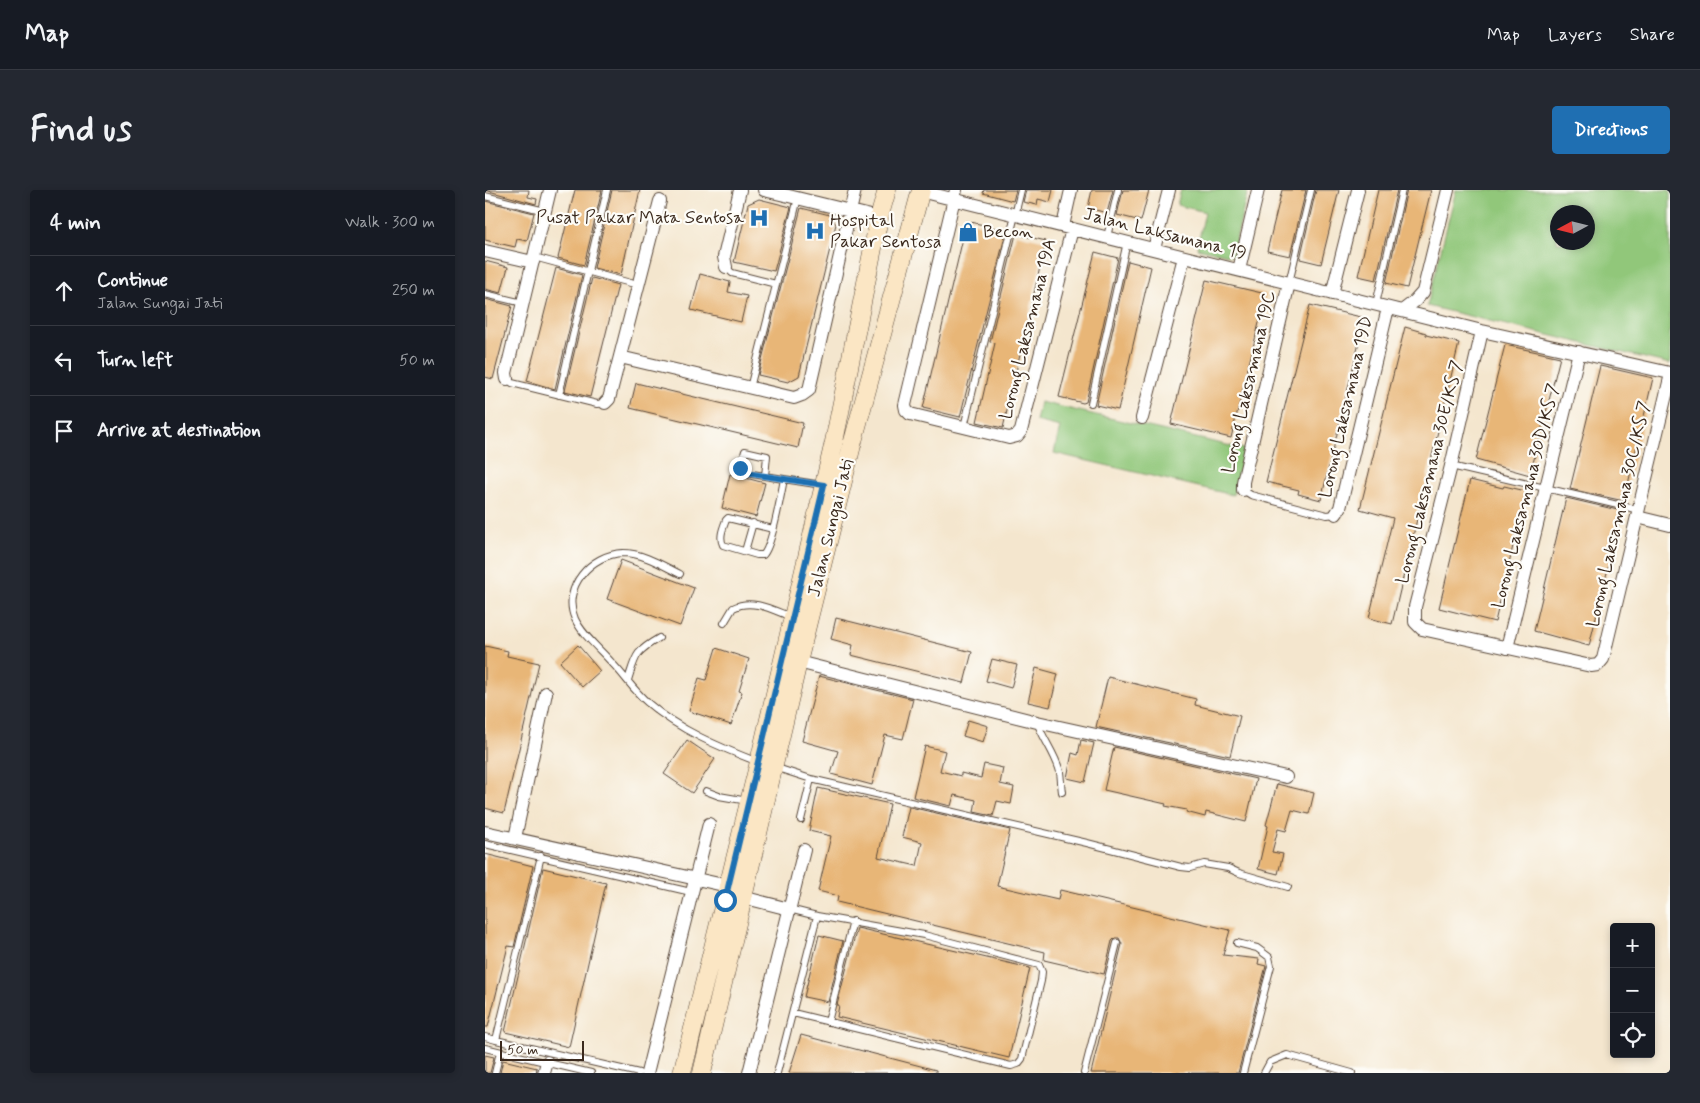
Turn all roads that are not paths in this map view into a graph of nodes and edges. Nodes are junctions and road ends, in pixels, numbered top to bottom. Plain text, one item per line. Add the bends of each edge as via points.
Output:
1 (550, 190) edge
2 (607, 190) edge
3 (740, 190) edge
4 (763, 190) edge
5 (855, 190) edge
6 (887, 190) edge
7 (921, 190) edge
8 (1021, 190) edge
9 (1071, 190) edge
10 (1118, 190) edge
11 (1169, 190) edge
12 (1258, 190) edge
13 (1311, 190) edge
14 (1358, 190) edge
15 (1402, 190) edge
16 (1449, 190) edge
17 (955, 195) edge
18 (485, 196) edge
19 (798, 198) junction
20 (660, 201) dead end
21 (545, 210) junction
22 (850, 211) junction
23 (1015, 214) junction
24 (879, 218) junction
25 (1067, 227) junction
26 (1107, 237) junction
27 (1127, 242) junction
28 (1154, 249) junction
29 (485, 250) edge
30 (1184, 257) junction
31 (533, 260) junction
32 (726, 267) joint
33 (1239, 270) junction
34 (589, 271) junction
35 (1289, 283) junction
36 (776, 284) junction
37 (638, 285) junction
38 (485, 294) edge
39 (1332, 294) junction
40 (523, 303) junction
41 (1382, 306) junction
42 (1402, 311) junction
43 (1482, 331) junction
44 (1579, 352) junction
45 (620, 357) junction
46 (1670, 373) edge
47 (1670, 378) edge
48 (507, 379) joint
49 (750, 388) junction
50 (559, 395) junction
51 (605, 403) joint
52 (1091, 403) dead end
53 (1142, 418) dead end
54 (964, 427) junction
55 (1451, 466) junction
56 (765, 476) junction
57 (784, 479) junction
58 (824, 485) junction
59 (1547, 488) junction
60 (1243, 490) joint
61 (1638, 513) junction
62 (1336, 514) joint
63 (753, 523) junction
64 (1670, 525) edge
65 (773, 529) junction
66 (745, 551) junction
67 (680, 574) dead end
68 (793, 617) junction
69 (724, 623) dead end
70 (659, 638) dead end
71 (1507, 648) junction
72 (798, 662) junction
73 (628, 680) junction
74 (546, 693) dead end
75 (1037, 722) junction
76 (766, 764) junction
77 (1286, 777) dead end
78 (811, 779) junction
79 (706, 791) dead end
80 (1062, 792) dead end
81 (750, 801) junction
82 (801, 820) dead end
83 (709, 824) dead end
84 (485, 832) edge
85 (515, 838) junction
86 (485, 844) edge
87 (804, 850) dead end
88 (541, 856) junction
89 (694, 879) junction
90 (1288, 887) dead end
91 (691, 892) junction
92 (735, 892) junction
93 (789, 909) junction
94 (817, 916) junction
95 (853, 921) junction
96 (1117, 943) dead end
97 (1237, 943) dead end
98 (793, 1013) junction
99 (828, 1022) junction
100 (485, 1037) edge
101 (496, 1040) junction
102 (485, 1048) edge
103 (500, 1052) junction
104 (546, 1068) edge
105 (495, 1073) edge
106 (591, 1073) edge
107 (639, 1073) edge
108 (647, 1073) edge
109 (682, 1073) edge
110 (702, 1073) edge
111 (749, 1073) edge
112 (777, 1073) edge
113 (1084, 1073) edge
114 (1243, 1073) edge
115 (1264, 1073) edge
116 (1353, 1073) edge

1 - 21 street
2 - 34 lane
3 - 32 street via 724,257
4 - 19 street
5 - 22 street
6 - 24 main road, Jalan Sungai Jati
7 - 17 street, Jalan Laksamana 19
7 - 72 main road, Jalan Sungai Jati
8 - 23 lane
9 - 25 street, Lorong Laksamana 19A
10 - 26 lane
11 - 28 street
12 - 33 street
13 - 35 lane
14 - 39 street
15 - 41 lane
16 - 42 street via 1423,292
17 - 23 street, Jalan Laksamana 19
17 - 54 street, Lorong Laksamana 19A via 905,405 910,414
18 - 21 lane
19 - 22 street
19 - 36 lane
20 - 37 street
21 - 31 street
22 - 24 street
22 - 49 street via 809,390 794,398
23 - 25 street, Jalan Laksamana 19
23 - 54 lane
24 - 58 main road, Jalan Sungai Jati
25 - 26 street, Jalan Laksamana 19
25 - 54 street, Lorong Laksamana 19A via 1021,431 1009,438
26 - 27 street, Jalan Laksamana 19
27 - 28 street, Jalan Laksamana 19
27 - 52 lane
28 - 30 street, Jalan Laksamana 19
29 - 31 street
30 - 33 street, Jalan Laksamana 19
30 - 53 street
31 - 34 lane
31 - 40 street
32 - 36 lane via 732,273
33 - 35 street, Jalan Laksamana 19
34 - 37 lane
34 - 50 lane
35 - 39 street, Jalan Laksamana 19
35 - 60 street, Lorong Laksamana 19C
36 - 49 lane
37 - 45 street
38 - 40 lane
39 - 41 street, Jalan Laksamana 19
40 - 48 street
41 - 42 street, Jalan Laksamana 19
41 - 62 street, Lorong Laksamana 19D via 1340,508
42 - 43 street, Jalan Laksamana 19
43 - 44 street, Jalan Laksamana 19
43 - 55 street, Lorong Laksamana 30E/KS 7
44 - 46 street, Jalan Laksamana 19
44 - 59 street, Lorong Laksamana 30D/KS 7
45 - 49 street
45 - 51 street via 609,399
47 - 61 street, Lorong Laksamana 30C/KS 7
48 - 50 lane via 512,384
50 - 51 lane
55 - 59 lane
55 - 71 street, Lorong Laksamana 30E/KS 7 via 1415,607 1415,622 1422,629
56 - 56 lane via 740,470 745,451 767,456
56 - 57 lane
57 - 58 lane
57 - 65 lane
58 - 68 main road, Jalan Sungai Jati
59 - 61 lane
59 - 71 street, Lorong Laksamana 30D/KS 7
60 - 62 lane via 1251,495 1327,515
61 - 64 street
61 - 71 street, Lorong Laksamana 30C/KS 7 via 1603,659 1591,666
63 - 65 lane
63 - 66 lane
63 - 66 lane via 731,517 726,520 721,538 723,545
65 - 66 lane via 768,551 763,555
67 - 73 lane via 649,558 623,553 597,562 576,581 571,596 572,612 577,622
68 - 69 lane via 746,603 733,608
68 - 76 main road, Jalan Sungai Jati
70 - 73 lane via 640,650
72 - 75 street
72 - 76 main road, Jalan Sungai Jati
73 - 76 lane via 646,701 673,723 725,749
74 - 85 street
75 - 77 street
75 - 80 lane via 1056,760
76 - 78 lane
76 - 81 main road, Jalan Sungai Jati
76 - 92 main road, Jalan Sungai Jati
78 - 82 lane
78 - 90 lane via 1181,867 1204,864 1228,868
79 - 81 lane
81 - 92 main road, Jalan Sungai Jati
83 - 89 street
84 - 85 street
85 - 89 street
86 - 88 lane
87 - 93 street
88 - 91 lane
88 - 101 lane
89 - 91 street
89 - 92 street
91 - 108 street
92 - 93 street
92 - 109 main road, Jalan Sungai Jati
92 - 110 main road, Jalan Sungai Jati
93 - 94 lane
93 - 111 street
94 - 95 lane
94 - 98 lane
95 - 99 lane
95 - 99 lane via 924,935 1039,965 1041,981 1022,1059 1011,1066
96 - 113 lane
97 - 114 lane via 1257,948 1269,957 1271,966
98 - 99 lane
98 - 112 lane
100 - 101 lane
101 - 107 lane
102 - 103 lane
103 - 104 lane
103 - 105 lane
104 - 106 lane
115 - 116 lane via 1270,1062 1287,1055

